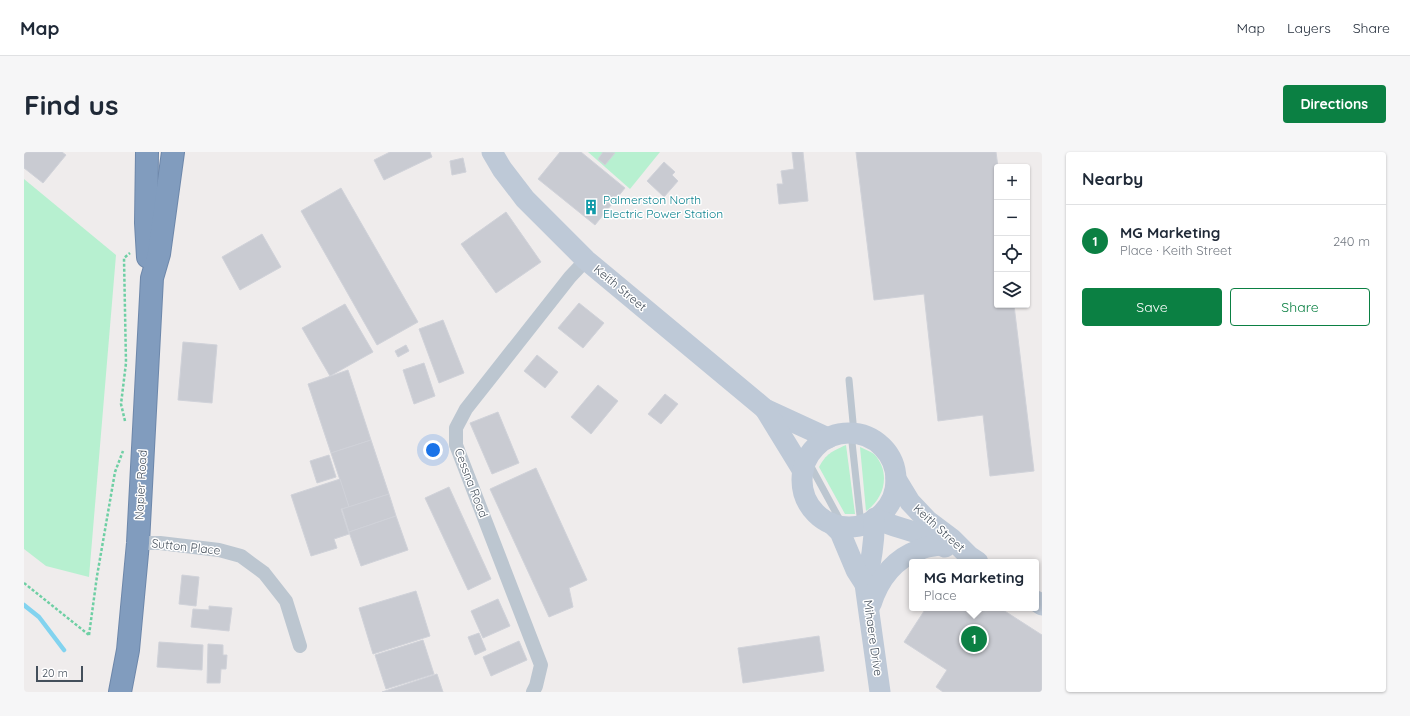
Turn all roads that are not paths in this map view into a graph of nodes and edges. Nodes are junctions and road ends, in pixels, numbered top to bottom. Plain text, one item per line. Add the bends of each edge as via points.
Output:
1 (147, 152) edge
2 (173, 152) edge
3 (492, 152) edge
4 (586, 260) junction
5 (152, 278) junction
6 (849, 380) dead end
7 (765, 409) junction
8 (853, 433) junction
9 (828, 438) junction
10 (805, 465) junction
11 (896, 479) junction
12 (857, 522) junction
13 (138, 543) junction
14 (940, 545) junction
15 (974, 559) edge
16 (866, 584) junction
17 (869, 612) junction
18 (300, 646) dead end
19 (120, 692) edge
20 (533, 692) edge
21 (880, 692) edge

1 - 5 highway, Napier Road via 147,241
2 - 5 highway, Napier Road via 159,254
3 - 4 main road, Keith Street via 502,170 525,199
4 - 7 main road, Keith Street
4 - 20 street, Cessna Road via 466,409 456,428 456,445 542,665
5 - 13 highway, Napier Road
6 - 8 lane
7 - 9 main road, Keith Street
7 - 10 main road, Keith Street
8 - 9 main road
8 - 11 main road via 866,436 884,448 895,468
8 - 12 lane
9 - 10 main road via 813,451
10 - 12 main road via 802,484 811,508 820,516
11 - 12 main road via 891,502 884,511
11 - 15 main road, Keith Street via 910,502
12 - 14 main road, Keith Street via 887,524 906,529 926,536
12 - 16 main road, Mihaere Drive via 874,533
12 - 16 main road, Mihaere Drive via 840,532 856,570
13 - 18 street, Sutton Place via 219,550 241,556 264,573 286,601
13 - 19 highway, Napier Road via 128,650
14 - 15 main road, Keith Street
14 - 17 main road via 919,549 893,565 881,580
16 - 17 main road, Mihaere Drive
17 - 21 main road, Mihaere Drive

